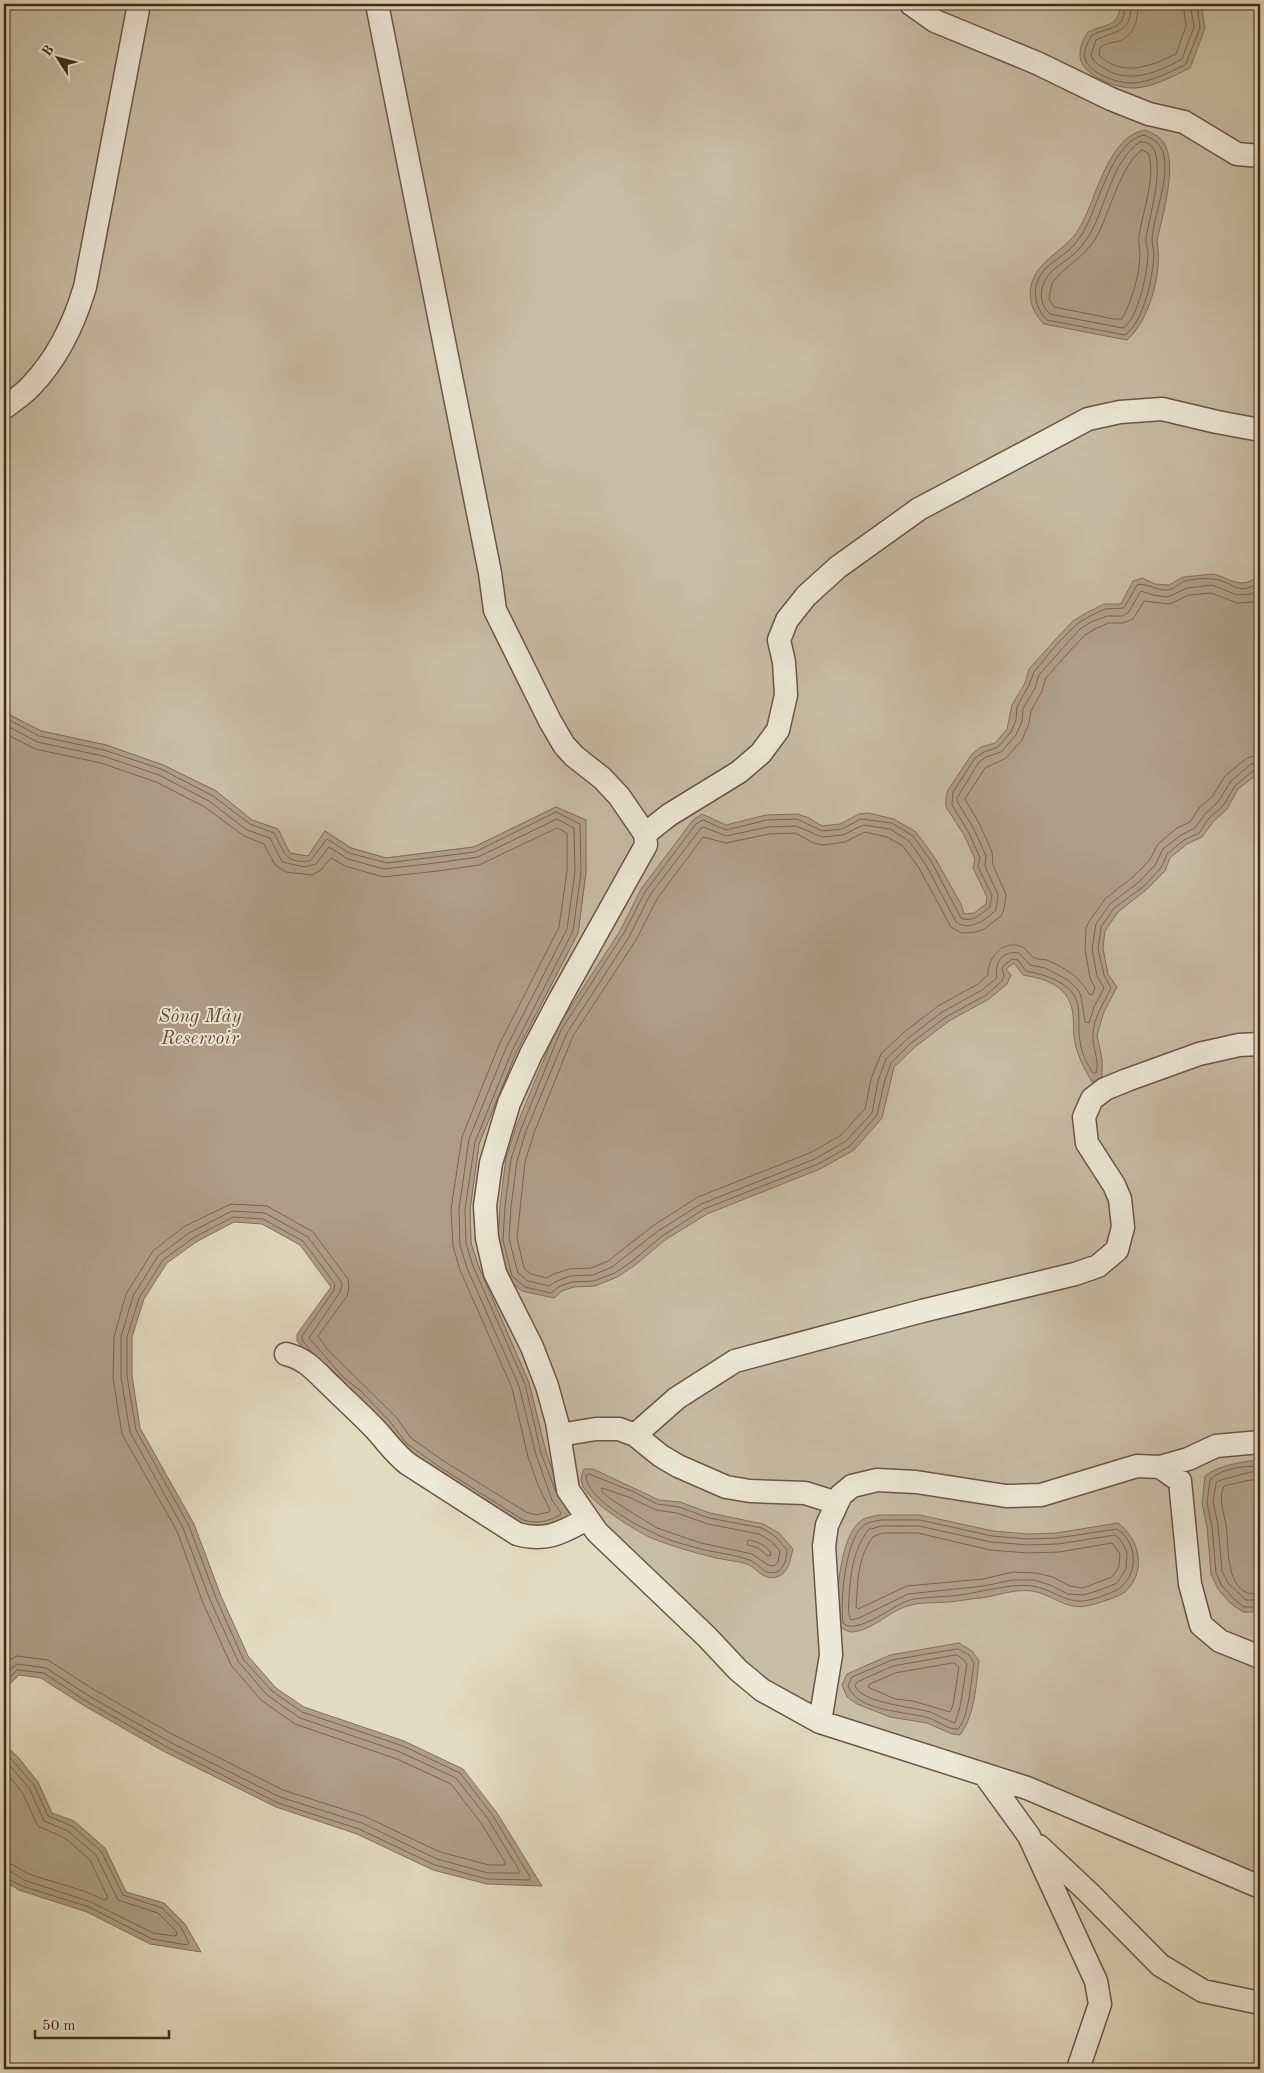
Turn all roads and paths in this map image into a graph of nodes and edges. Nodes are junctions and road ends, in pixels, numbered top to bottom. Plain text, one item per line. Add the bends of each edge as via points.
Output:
1 (139, 4) edge
2 (378, 4) edge
3 (911, 4) edge
4 (1260, 156) edge
5 (4, 408) edge
6 (1260, 430) edge
7 (645, 834) junction
8 (1260, 1044) edge
9 (286, 1354) dead end
10 (559, 1434) junction
11 (635, 1435) junction
12 (1260, 1442) edge
13 (1160, 1467) junction
14 (838, 1503) junction
15 (587, 1519) junction
16 (1260, 1656) edge
17 (820, 1722) junction
18 (984, 1774) junction
19 (1029, 1836) junction
20 (1260, 1888) edge
21 (1260, 2003) edge
22 (1078, 2069) edge

1 - 5 street via 85,287 75,319 65,340 31,387
2 - 7 street via 495,610 564,745 619,796
3 - 4 street via 935,21 1111,98 1149,114 1184,122 1236,154
6 - 7 street via 1162,409 1120,412 1088,420 918,509 838,567 806,596 787,620 779,640 786,695 778,730 761,753 739,772 669,815
7 - 10 street via 646,845 531,1054 509,1103 491,1163 485,1206 486,1238 495,1273 532,1346 547,1386
8 - 11 street via 1199,1054 1105,1089 1092,1099 1084,1117 1087,1143 1114,1184 1120,1199 1123,1227 1117,1250 1098,1266 736,1361 677,1398
9 - 15 street via 311,1365 380,1434 395,1454 517,1534 533,1538 549,1536
10 - 11 street via 619,1429
10 - 15 street via 568,1490
11 - 14 street via 661,1456 726,1487 758,1492 805,1493
12 - 13 street via 1216,1446 1188,1460
13 - 14 street via 1137,1466 1041,1495 1006,1496 916,1482 877,1480 852,1486 841,1495
13 - 16 street via 1180,1481 1190,1584 1201,1625 1220,1641
14 - 17 street via 827,1525 824,1546 831,1655
15 - 17 street via 747,1678 762,1690
17 - 18 street
18 - 19 street
18 - 20 street via 1027,1788
19 - 21 street via 1160,1965 1203,1991
19 - 22 street via 1096,1981 1100,2004

